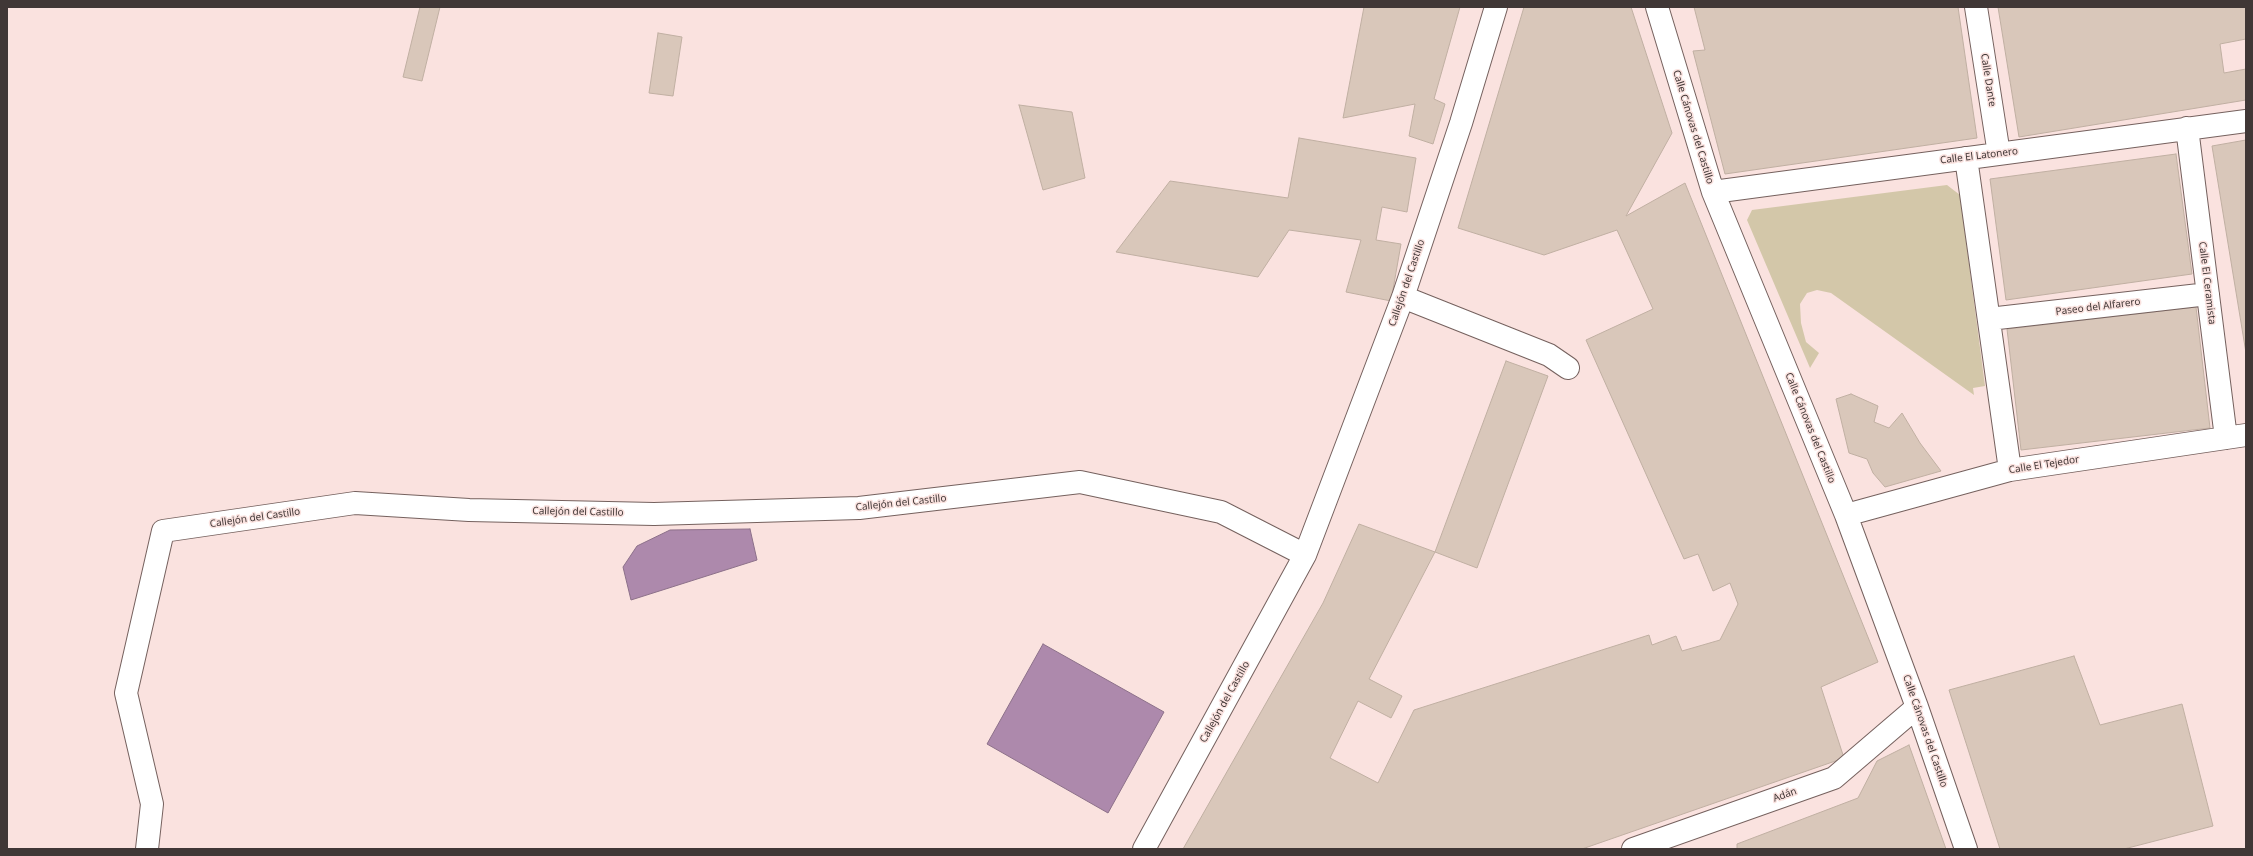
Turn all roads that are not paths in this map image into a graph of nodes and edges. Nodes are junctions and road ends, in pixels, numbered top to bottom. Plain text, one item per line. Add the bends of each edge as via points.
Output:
1 (1496, 7) edge
2 (1657, 7) edge
3 (1976, 7) edge
4 (2246, 121) edge
5 (2187, 128) junction
6 (1999, 154) junction
7 (1966, 158) junction
8 (1712, 192) junction
9 (2208, 294) junction
10 (1403, 297) junction
11 (1989, 319) junction
12 (1568, 368) dead end
13 (2236, 437) edge
14 (2010, 470) junction
15 (1846, 515) junction
16 (1305, 555) junction
17 (1917, 707) junction
18 (147, 849) edge
19 (1144, 849) edge
20 (1633, 849) edge
21 (1966, 849) edge

1 - 10 street, Callejón del Castillo via 1462,123
2 - 8 street, Calle Cánovas del Castillo
3 - 6 street, Calle Dante
4 - 5 street, Calle El Latonero
5 - 6 street, Calle El Latonero
5 - 9 street, Calle El Ceramista
6 - 7 street, Calle El Latonero
7 - 8 street, Calle El Latonero
7 - 11 street
8 - 15 street, Calle Cánovas del Castillo
9 - 11 street, Paseo del Alfarero
9 - 13 street, Calle El Ceramista
10 - 12 street via 1549,355
10 - 16 street, Callejón del Castillo
11 - 14 street
13 - 14 street, Calle El Tejedor
14 - 15 street, Calle El Tejedor
15 - 17 street, Calle Cánovas del Castillo
16 - 18 street, Callejón del Castillo via 1221,512 1080,482 859,508 654,514 469,510 355,503 163,530 126,693 152,804
16 - 19 street, Callejón del Castillo
17 - 20 street, Adán via 1834,778
17 - 21 street, Calle Cánovas del Castillo

